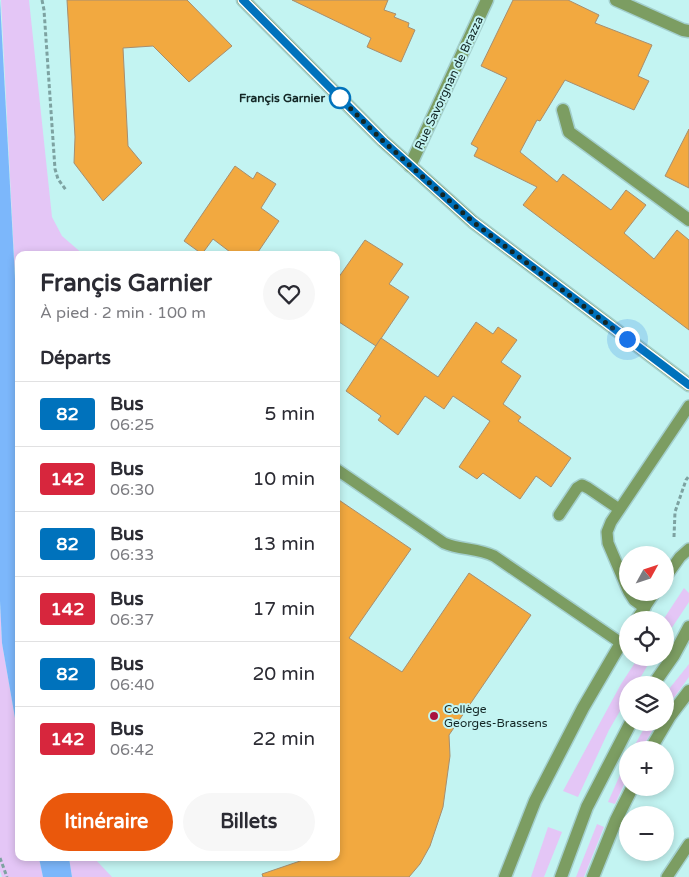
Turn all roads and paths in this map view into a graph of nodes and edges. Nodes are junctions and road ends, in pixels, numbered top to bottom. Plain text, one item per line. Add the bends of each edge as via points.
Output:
1 (42, 0) edge
2 (243, 0) edge
3 (487, 0) edge
4 (616, 0) edge
5 (689, 31) edge
6 (563, 110) dead end
7 (410, 166) junction
8 (66, 190) dead end
9 (689, 220) edge
10 (689, 385) edge
11 (689, 406) edge
12 (340, 472) edge
13 (689, 476) edge
14 (619, 509) junction
15 (558, 515) dead end
16 (674, 540) dead end
17 (689, 549) edge
18 (674, 565) edge
19 (619, 569) edge
20 (635, 601) edge
21 (649, 601) edge
22 (645, 608) junction
23 (643, 611) edge
24 (689, 627) edge
25 (619, 635) edge
26 (689, 643) edge
27 (619, 647) edge
28 (674, 655) joint
29 (689, 691) edge
30 (626, 731) edge
31 (655, 741) edge
32 (628, 796) edge
33 (689, 844) edge
34 (0, 858) edge
35 (7, 877) edge
36 (505, 877) edge
37 (561, 877) edge
38 (593, 877) edge
39 (667, 877) edge

1 - 8 path via 55,169
2 - 7 street
3 - 7 street, Rue Savorgnan de Brazza
4 - 5 street
6 - 9 street via 569,132
7 - 10 street via 473,222
11 - 14 lane
12 - 25 lane via 444,543 494,556
13 - 16 path via 676,512
14 - 15 lane via 582,485
14 - 19 lane via 607,532
17 - 18 lane
20 - 22 lane
21 - 22 lane
22 - 23 lane
24 - 28 street
26 - 28 street
27 - 36 street via 535,801
29 - 31 street
30 - 37 street via 587,807
32 - 38 street
33 - 39 lane
34 - 35 path

